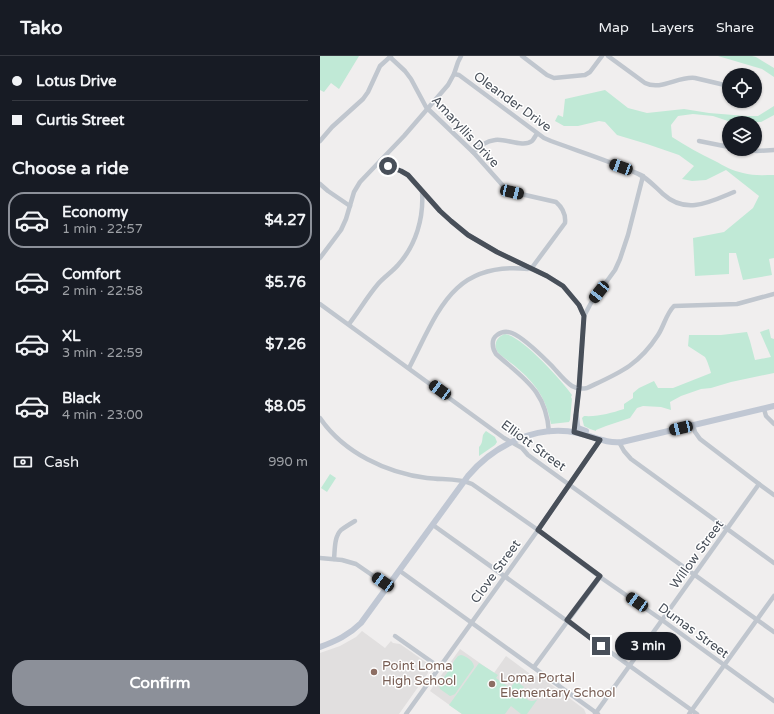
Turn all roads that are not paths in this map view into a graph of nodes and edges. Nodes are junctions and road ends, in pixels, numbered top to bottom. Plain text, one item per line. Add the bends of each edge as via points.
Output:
1 (391, 56) edge
2 (461, 56) edge
3 (522, 56) edge
4 (602, 56) edge
5 (608, 56) edge
6 (454, 74) junction
7 (722, 84) edge
8 (428, 108) junction
9 (537, 134) junction
10 (320, 141) edge
11 (699, 141) dead end
12 (722, 146) edge
13 (774, 150) edge
14 (473, 152) junction
15 (762, 152) edge
16 (381, 160) junction
17 (643, 176) junction
18 (320, 184) edge
19 (422, 191) junction
20 (734, 192) dead end
21 (350, 206) junction
22 (320, 258) edge
23 (531, 269) junction
24 (774, 294) edge
25 (320, 304) edge
26 (584, 316) junction
27 (349, 324) junction
28 (409, 368) junction
29 (579, 388) junction
30 (774, 406) edge
31 (764, 409) junction
32 (576, 416) junction
33 (320, 418) edge
34 (774, 424) edge
35 (693, 425) junction
36 (549, 432) junction
37 (574, 432) junction
38 (593, 437) junction
39 (600, 440) junction
40 (511, 442) junction
41 (619, 442) junction
42 (465, 481) junction
43 (569, 484) junction
44 (759, 484) junction
45 (774, 495) edge
46 (355, 521) dead end
47 (433, 525) junction
48 (538, 530) junction
49 (728, 530) junction
50 (320, 558) edge
51 (334, 559) junction
52 (774, 563) edge
53 (400, 570) junction
54 (695, 574) junction
55 (504, 576) junction
56 (600, 576) junction
57 (388, 586) junction
58 (774, 596) edge
59 (757, 619) junction
60 (567, 620) junction
61 (662, 620) junction
62 (472, 622) junction
63 (774, 632) edge
64 (395, 636) dead end
65 (320, 646) edge
66 (724, 665) junction
67 (629, 666) junction
68 (439, 667) junction
69 (534, 667) junction
70 (774, 701) edge
71 (691, 712) edge
72 (597, 713) edge
73 (406, 714) edge
74 (697, 714) edge

1 - 8 street, Amaryllis Drive via 411,79
1 - 10 street via 377,70 366,96
2 - 6 street
3 - 4 street via 554,78 588,74
5 - 7 street via 649,85 656,86 689,77
6 - 8 street
6 - 9 street, Oleander Drive via 459,75
8 - 14 street, Amaryllis Drive
8 - 16 street
9 - 14 street via 530,143 496,139 484,143
9 - 17 street, Oleander Drive
11 - 12 street
13 - 15 street
14 - 23 street, Amaryllis Drive via 505,188 512,192 556,202 564,211 565,223
16 - 19 street via 387,166 407,174
16 - 21 street via 360,182
17 - 20 street, Oleander Drive via 668,198 685,205 707,204
17 - 26 street via 620,259
18 - 21 street
19 - 23 street via 468,235
19 - 27 street via 421,218 410,250 398,266 379,283
21 - 22 street via 341,230
23 - 26 street via 563,286 579,305
23 - 28 street via 500,268 475,276 461,284 433,320
24 - 29 street via 737,304 674,306 670,309 660,333 635,362 610,378 587,388
25 - 27 street, Elliott Street
26 - 29 street
27 - 28 street, Elliott Street
28 - 40 street, Elliott Street
29 - 32 street
29 - 36 street via 568,383 515,334 504,332 497,334 493,339 492,345 496,354 527,381 541,399 547,415
30 - 31 main road
31 - 34 street via 766,416
31 - 35 main road
32 - 37 street
32 - 38 main road via 578,428
33 - 42 street via 349,447 388,469 427,478
35 - 41 main road
35 - 44 street via 700,439
36 - 37 main road
36 - 40 main road
37 - 38 main road
38 - 39 main road
39 - 41 main road
39 - 43 street, Clove Street
40 - 42 main road via 483,460
40 - 43 street, Elliott Street
41 - 49 street via 631,459
42 - 47 main road
42 - 48 street, Dumas Street
43 - 48 street, Clove Street
43 - 54 street, Elliott Street
44 - 45 street
44 - 49 street, Willow Street
46 - 51 street via 338,534
47 - 53 main road
47 - 55 street
48 - 55 street, Clove Street
48 - 56 street, Dumas Street
49 - 52 street
49 - 54 street, Willow Street
50 - 51 street
51 - 57 street via 356,564
53 - 57 main road
53 - 62 street
54 - 59 street, Elliott Street
54 - 61 street, Willow Street
55 - 60 street
55 - 62 street, Clove Street
56 - 60 street
56 - 61 street, Dumas Street
57 - 65 main road via 354,630
58 - 59 street
59 - 63 street, Elliott Street
59 - 66 street
60 - 67 street
60 - 69 street
61 - 66 street, Dumas Street
61 - 67 street, Willow Street
62 - 68 street, Clove Street
62 - 69 street
64 - 68 street
66 - 70 street, Dumas Street
66 - 71 street
67 - 71 street
67 - 72 street, Willow Street
68 - 73 street, Clove Street
69 - 72 street
71 - 74 street

